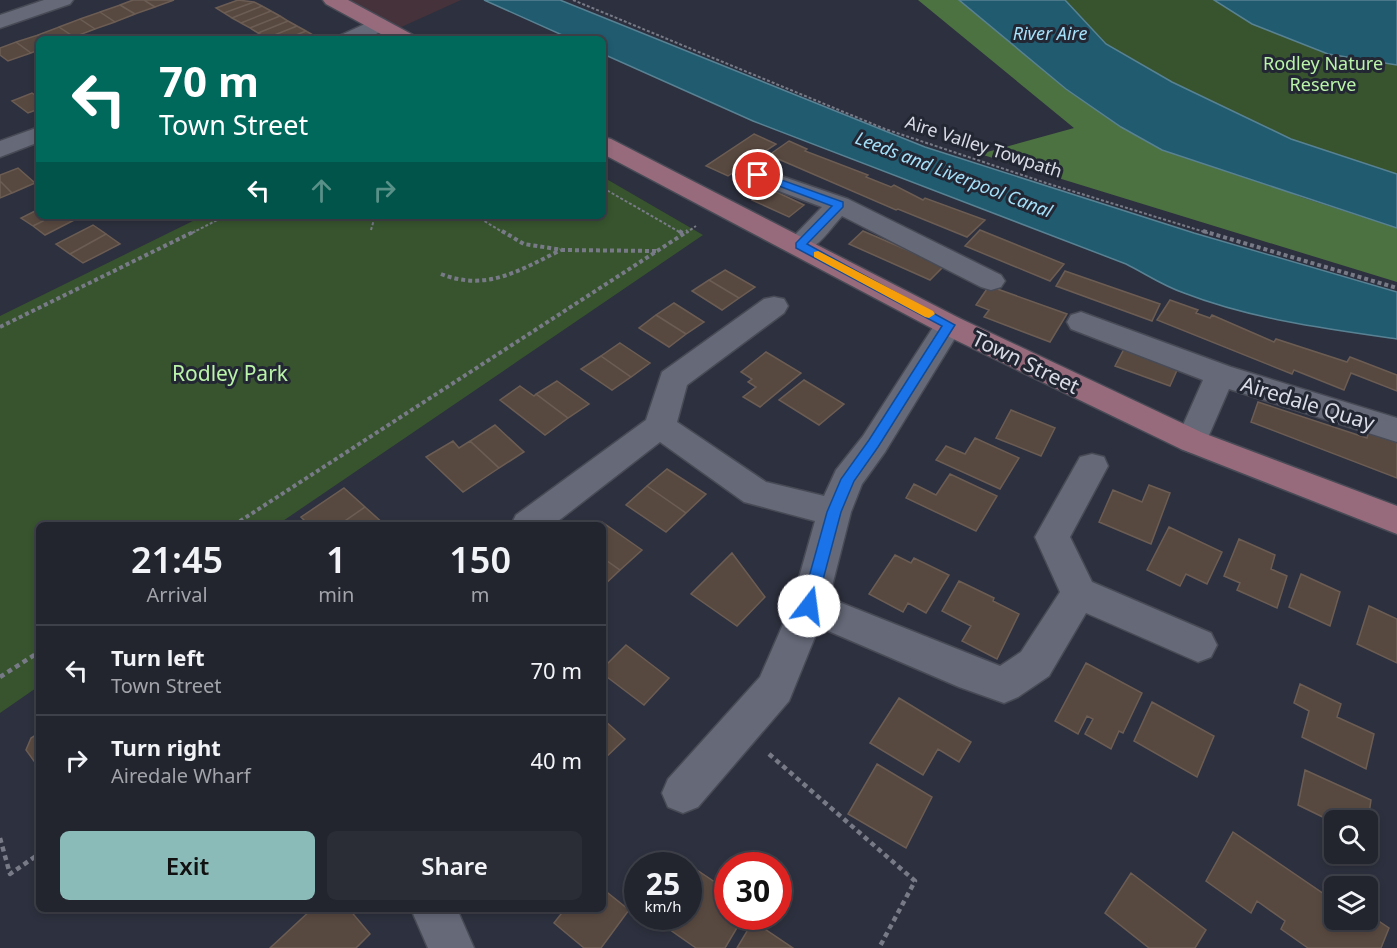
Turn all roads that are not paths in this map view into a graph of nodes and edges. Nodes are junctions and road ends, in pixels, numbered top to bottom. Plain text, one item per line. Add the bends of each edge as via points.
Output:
1 (63, 0) edge
2 (333, 0) edge
3 (0, 22) edge
4 (378, 24) junction
5 (354, 36) edge
6 (400, 36) edge
7 (36, 135) edge
8 (606, 146) edge
9 (0, 150) edge
10 (758, 175) dead end
11 (839, 204) junction
12 (800, 245) junction
13 (992, 281) dead end
14 (774, 306) dead end
15 (1081, 322) dead end
16 (949, 325) junction
17 (1220, 375) junction
18 (660, 426) junction
19 (1397, 430) edge
20 (1192, 441) junction
21 (1092, 466) dead end
22 (834, 512) junction
23 (1397, 520) edge
24 (532, 522) edge
25 (1079, 593) junction
26 (809, 606) junction
27 (1198, 645) dead end
28 (683, 793) dead end
29 (435, 912) edge
30 (451, 948) edge

1 - 3 street
2 - 4 main road
4 - 5 street
4 - 6 main road
7 - 9 street
8 - 12 main road, Town Street
10 - 11 street
11 - 12 street
11 - 13 street
12 - 16 main road, Town Street
14 - 18 street via 674,380
15 - 17 street, Airedale Quay
16 - 20 main road, Town Street
16 - 22 street via 848,479
17 - 19 street, Airedale Quay
17 - 20 street, Airedale Quay
18 - 22 street via 756,493
18 - 24 street
20 - 23 main road, Town Street
21 - 25 street via 1052,537
22 - 26 street
25 - 26 street via 1035,664 1004,685
25 - 27 street
26 - 28 street via 775,689
29 - 30 street

